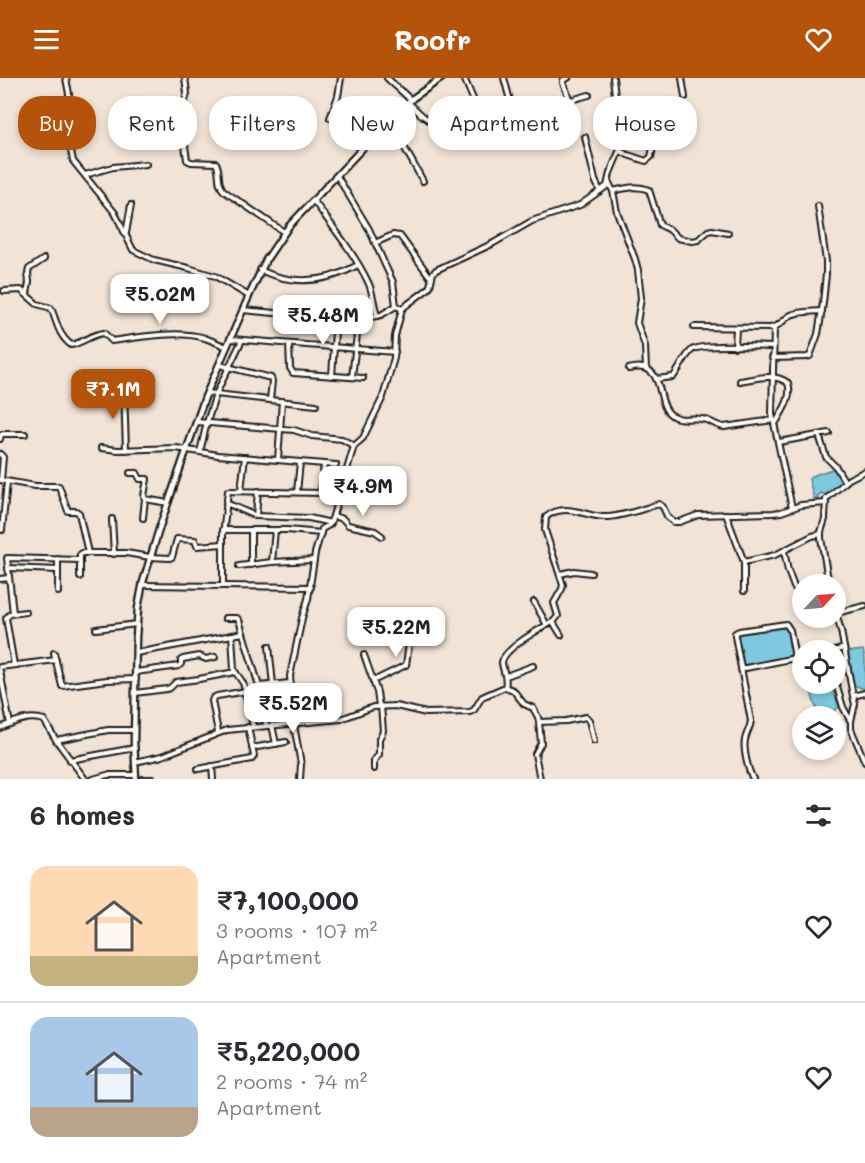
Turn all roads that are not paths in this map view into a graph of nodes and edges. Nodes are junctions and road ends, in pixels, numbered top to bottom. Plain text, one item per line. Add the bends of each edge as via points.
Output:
1 (66, 78) edge
2 (185, 78) edge
3 (341, 78) edge
4 (387, 78) edge
5 (442, 78) edge
6 (464, 78) edge
7 (504, 78) edge
8 (568, 78) edge
9 (613, 78) edge
10 (682, 78) edge
11 (589, 94) dead end
12 (338, 96) edge
13 (404, 96) edge
14 (416, 96) edge
15 (472, 96) edge
16 (509, 96) edge
17 (568, 96) edge
18 (615, 96) edge
19 (685, 96) edge
20 (581, 97) edge
21 (416, 108) edge
22 (428, 120) edge
23 (585, 137) dead end
24 (361, 150) edge
25 (406, 150) edge
26 (652, 150) edge
27 (620, 151) joint
28 (146, 164) dead end
29 (84, 175) junction
30 (337, 176) junction
31 (423, 181) dead end
32 (609, 183) junction
33 (600, 191) junction
34 (613, 191) junction
35 (313, 200) junction
36 (132, 205) dead end
37 (818, 206) dead end
38 (284, 232) junction
39 (728, 233) dead end
40 (126, 236) junction
41 (375, 243) junction
42 (44, 259) dead end
43 (358, 265) junction
44 (260, 270) junction
45 (431, 278) junction
46 (4, 291) dead end
47 (27, 295) junction
48 (249, 296) junction
49 (396, 306) junction
50 (402, 309) junction
51 (243, 310) junction
52 (822, 311) junction
53 (377, 316) junction
54 (336, 317) junction
55 (359, 318) junction
56 (694, 327) dead end
57 (736, 328) junction
58 (774, 328) junction
59 (231, 339) junction
60 (242, 340) junction
61 (289, 344) junction
62 (334, 347) junction
63 (735, 347) junction
64 (773, 347) junction
65 (228, 348) junction
66 (356, 348) junction
67 (395, 352) junction
68 (772, 358) junction
69 (219, 365) junction
70 (228, 367) junction
71 (628, 369) dead end
72 (646, 369) junction
73 (332, 376) junction
74 (773, 376) junction
75 (352, 377) junction
76 (363, 378) dead end
77 (656, 379) junction
78 (740, 381) dead end
79 (124, 389) dead end
80 (207, 393) junction
81 (216, 394) junction
82 (270, 400) junction
83 (282, 401) junction
84 (316, 405) dead end
85 (197, 422) junction
86 (207, 422) junction
87 (774, 422) junction
88 (280, 429) junction
89 (829, 433) dead end
90 (25, 434) dead end
91 (819, 435) junction
92 (0, 439) edge
93 (779, 442) junction
94 (354, 446) junction
95 (101, 448) dead end
96 (187, 449) junction
97 (126, 450) junction
98 (200, 452) junction
99 (0, 454) edge
100 (245, 457) junction
101 (278, 460) junction
102 (300, 462) junction
103 (324, 464) junction
104 (336, 465) dead end
105 (865, 471) edge
106 (130, 473) dead end
107 (0, 480) edge
108 (8, 482) junction
109 (845, 482) junction
110 (241, 490) junction
111 (258, 491) junction
112 (297, 492) junction
113 (321, 493) junction
114 (339, 496) junction
115 (0, 497) edge
116 (6, 497) junction
117 (145, 499) junction
118 (168, 503) junction
119 (226, 503) junction
120 (826, 503) junction
121 (792, 508) junction
122 (726, 514) junction
123 (256, 516) junction
124 (333, 516) junction
125 (143, 518) dead end
126 (112, 519) dead end
127 (331, 523) junction
128 (2, 530) dead end
129 (224, 530) junction
130 (251, 530) junction
131 (275, 530) junction
132 (321, 533) junction
133 (820, 534) junction
134 (382, 536) dead end
135 (223, 544) junction
136 (784, 551) junction
137 (88, 553) junction
138 (114, 554) junction
139 (150, 557) junction
140 (58, 559) junction
141 (80, 560) junction
142 (314, 560) junction
143 (272, 562) junction
144 (744, 562) junction
145 (250, 565) junction
146 (239, 566) dead end
147 (8, 568) junction
148 (58, 570) junction
149 (591, 573) dead end
150 (560, 574) junction
151 (827, 574) edge
152 (80, 577) dead end
153 (9, 578) junction
154 (0, 579) edge
155 (792, 581) edge
156 (142, 585) junction
157 (223, 586) junction
158 (311, 587) junction
159 (744, 591) dead end
160 (58, 592) dead end
161 (534, 602) dead end
162 (865, 606) edge
163 (846, 611) edge
164 (26, 612) dead end
165 (13, 613) junction
166 (225, 618) dead end
167 (553, 622) junction
168 (136, 624) junction
169 (547, 625) junction
170 (840, 628) edge
171 (96, 629) dead end
172 (411, 629) dead end
173 (243, 633) junction
174 (232, 635) junction
175 (561, 635) dead end
176 (792, 641) edge
177 (269, 646) dead end
178 (136, 652) junction
179 (54, 653) dead end
180 (364, 655) dead end
181 (215, 657) dead end
182 (792, 659) edge
183 (56, 660) junction
184 (14, 665) junction
185 (533, 666) dead end
186 (0, 669) edge
187 (741, 669) junction
188 (136, 672) junction
189 (235, 672) junction
190 (506, 676) junction
191 (136, 679) junction
192 (373, 681) junction
193 (290, 683) junction
194 (273, 685) junction
195 (259, 686) junction
196 (505, 687) junction
197 (135, 693) junction
198 (246, 693) junction
199 (865, 693) edge
200 (839, 694) edge
201 (854, 696) junction
202 (380, 706) junction
203 (851, 721) junction
204 (538, 722) junction
205 (294, 723) junction
206 (10, 724) junction
207 (266, 725) junction
208 (272, 725) junction
209 (250, 727) junction
210 (0, 728) edge
211 (134, 730) junction
212 (218, 732) junction
213 (56, 740) junction
214 (594, 741) dead end
215 (286, 742) dead end
216 (276, 744) junction
217 (134, 748) junction
218 (252, 748) junction
219 (70, 760) junction
220 (135, 762) junction
221 (865, 762) edge
222 (212, 766) junction
223 (198, 768) dead end
224 (374, 769) dead end
225 (136, 777) edge
226 (85, 779) edge
227 (93, 779) edge
228 (143, 779) edge
229 (153, 779) edge
230 (213, 779) edge
231 (300, 779) edge
232 (540, 779) edge
233 (753, 779) edge

1 - 29 street via 69,146
2 - 38 street via 187,93 181,117 187,160 216,163 221,189
3 - 12 street
4 - 13 street
5 - 14 street
6 - 15 street
7 - 16 street
8 - 17 street via 563,83
9 - 18 street
10 - 19 street
11 - 20 street
21 - 22 street
23 - 33 street
24 - 30 street
25 - 31 street
26 - 27 street via 648,160
27 - 32 street
28 - 29 street
29 - 40 street via 115,213
30 - 35 street
30 - 41 street
32 - 33 street
32 - 34 street
33 - 45 street via 580,205 532,221 443,266
34 - 39 street via 634,187 649,190 658,223 678,238 698,240 712,230
34 - 72 street via 638,270 641,298 637,323 645,346
35 - 38 street
35 - 43 street
36 - 40 street
37 - 52 street via 826,261
38 - 44 street
40 - 48 street via 140,254 215,276
41 - 45 street via 400,236
41 - 49 street via 393,282
42 - 47 street via 29,268
43 - 44 street via 313,281 278,278
43 - 53 street via 372,293
44 - 48 street
45 - 50 street via 428,290
46 - 47 street via 18,290
47 - 65 street via 37,304 51,308 58,329 71,345 104,333 112,340 194,336
48 - 51 street
49 - 50 street
49 - 53 street
50 - 67 street
51 - 54 street
51 - 59 street
52 - 58 street via 791,315
52 - 68 street via 810,356
53 - 55 street
54 - 55 street
54 - 62 street
55 - 66 street
56 - 57 street
57 - 58 street
57 - 63 street
58 - 64 street
59 - 60 street
59 - 65 street
60 - 61 street
60 - 70 street
61 - 62 street
61 - 73 street via 293,374
62 - 66 street
62 - 73 street
63 - 64 street
63 - 77 street via 696,348 673,377
64 - 68 street
65 - 69 street
66 - 67 street
66 - 75 street
67 - 94 street via 378,407 363,438
68 - 74 street
69 - 70 street
69 - 80 street
70 - 81 street
70 - 82 street via 270,378
71 - 72 street
72 - 77 street
73 - 75 street
74 - 78 street
74 - 87 street
74 - 87 street via 785,380 790,391
75 - 76 street
77 - 87 street via 665,409 675,417 705,419 719,427
79 - 97 street
80 - 81 street
80 - 85 street
81 - 82 street
81 - 86 street
82 - 83 street
83 - 84 street
83 - 88 street
85 - 86 street
85 - 96 street
86 - 88 street
86 - 98 street
87 - 93 street
88 - 94 street via 342,439
88 - 101 street
89 - 91 street
90 - 92 street via 2,434
91 - 93 street
91 - 109 street via 826,458
93 - 121 street
94 - 114 street
95 - 97 street
96 - 97 street
96 - 98 street
96 - 118 street
98 - 100 street
99 - 107 street
100 - 101 street
100 - 110 street
101 - 102 street
102 - 103 street
102 - 112 street
103 - 104 street
103 - 113 street
105 - 109 street
106 - 117 street via 147,479
107 - 108 street
108 - 116 street
108 - 137 street via 59,486 68,511 79,513
109 - 120 street via 827,497
110 - 111 street
110 - 119 street via 228,491
111 - 112 street
111 - 123 street
112 - 113 street
113 - 114 street
114 - 124 street
115 - 116 street
116 - 128 street
117 - 118 street
117 - 125 street
118 - 139 street
119 - 123 street
119 - 129 street
120 - 121 street
120 - 133 street
121 - 122 street via 773,513
122 - 144 street
122 - 150 street via 698,515 674,522 658,504 609,517 573,510 553,512 546,516 545,530
123 - 127 street
124 - 127 street
124 - 134 street
126 - 138 street
127 - 132 street
129 - 130 street
129 - 135 street
130 - 131 street
130 - 145 street
131 - 132 street
131 - 143 street
132 - 142 street
133 - 136 street
133 - 151 street
135 - 139 street via 197,546 195,540 177,539 172,557
135 - 157 street
136 - 144 street
136 - 155 street
137 - 138 street
137 - 141 street via 80,554
138 - 139 street
139 - 156 street
140 - 141 street
140 - 147 street via 8,558
140 - 148 street
141 - 152 street
142 - 143 street
142 - 158 street
143 - 145 street
144 - 159 street
145 - 146 street
147 - 148 street
147 - 153 street
148 - 160 street
149 - 150 street
150 - 167 street via 563,585 554,603 558,616
153 - 154 street
153 - 165 street
156 - 157 street
156 - 168 street
157 - 158 street
158 - 193 street
161 - 169 street
162 - 163 street
164 - 165 street
165 - 184 street via 6,620
166 - 173 street via 238,619
167 - 169 street
167 - 175 street
168 - 171 street
168 - 178 street
169 - 190 street via 521,640 506,655 502,663
170 - 201 street
172 - 192 street via 406,665
173 - 174 street
173 - 195 street
174 - 178 street
174 - 189 street
176 - 187 street via 786,624 735,633
177 - 194 street
178 - 188 street
179 - 183 street
180 - 192 street
181 - 188 street via 182,659 179,666
182 - 187 street
183 - 184 street
183 - 191 street via 63,686
184 - 186 street
185 - 190 street
186 - 206 street
187 - 233 street via 751,721 745,740
188 - 191 street
189 - 197 street
189 - 198 street
190 - 196 street
191 - 197 street
192 - 202 street
193 - 194 street
193 - 205 street
194 - 195 street
195 - 207 street
196 - 202 street via 482,697 474,710 466,713 426,713
196 - 204 street via 533,708
197 - 211 street
198 - 209 street
198 - 212 street via 213,698
199 - 201 street
200 - 203 street
201 - 203 street
202 - 205 street via 341,719
202 - 224 street via 383,731
203 - 221 street
204 - 214 street via 586,717
204 - 232 street via 541,743 535,754
205 - 208 street
205 - 231 street
206 - 210 street
206 - 213 street via 42,719
207 - 208 street
207 - 209 street
208 - 216 street
209 - 212 street
209 - 218 street
211 - 213 street via 108,730
211 - 217 street
212 - 220 street via 162,756
213 - 219 street
215 - 216 street
216 - 218 street
217 - 219 street
217 - 220 street
218 - 222 street via 251,760
219 - 226 street
220 - 225 street
222 - 223 street
222 - 230 street
225 - 227 street via 107,775
228 - 229 street

